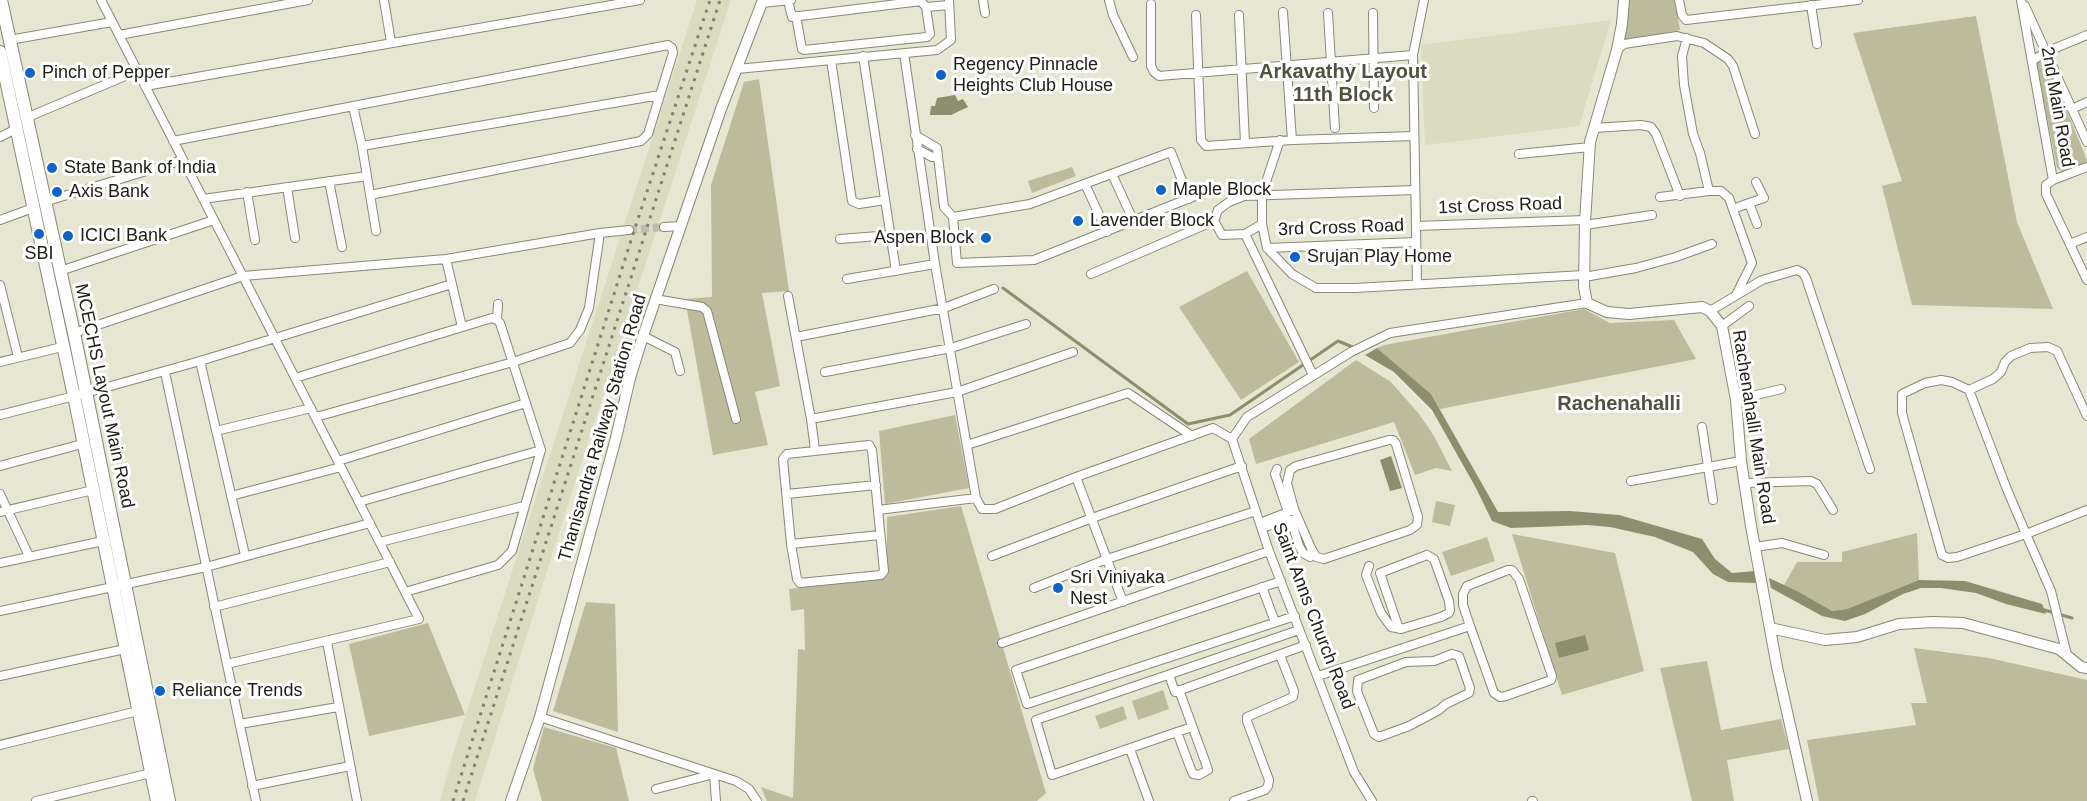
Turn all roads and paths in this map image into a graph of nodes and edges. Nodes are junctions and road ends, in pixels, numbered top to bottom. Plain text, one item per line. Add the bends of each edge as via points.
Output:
1 (1, 0) edge
2 (101, 0) edge
3 (308, 0) edge
4 (384, 0) edge
5 (639, 0) edge
6 (793, 0) edge
7 (983, 0) edge
8 (1109, 0) edge
9 (1424, 0) edge
10 (1624, 0) edge
11 (1679, 0) edge
12 (1858, 0) edge
13 (2022, 0) edge
14 (788, 1) edge
15 (762, 2) edge
16 (949, 3) edge
17 (1151, 4) dead end
18 (1811, 6) junction
19 (926, 7) junction
20 (985, 12) dead end
21 (1283, 12) dead end
22 (1373, 12) dead end
23 (1328, 13) dead end
24 (1196, 15) dead end
25 (1239, 15) dead end
26 (796, 16) junction
27 (112, 22) junction
28 (119, 35) junction
29 (2087, 35) edge
30 (1687, 38) junction
31 (9, 40) junction
32 (391, 42) junction
33 (1817, 44) dead end
34 (1617, 50) junction
35 (0, 52) edge
36 (2046, 52) junction
37 (904, 53) junction
38 (1413, 55) junction
39 (863, 56) junction
40 (1132, 57) dead end
41 (1374, 58) junction
42 (831, 60) junction
43 (2032, 61) junction
44 (1331, 62) junction
45 (1286, 65) junction
46 (737, 69) junction
47 (1241, 69) junction
48 (137, 70) junction
49 (1198, 72) junction
50 (7, 74) edge
51 (145, 86) junction
52 (660, 95) junction
53 (2087, 102) edge
54 (353, 106) junction
55 (1374, 108) dead end
56 (2072, 109) junction
57 (26, 118) junction
58 (1335, 128) dead end
59 (1594, 128) junction
60 (16, 129) junction
61 (1755, 134) dead end
62 (915, 135) junction
63 (0, 136) edge
64 (1414, 136) junction
65 (1280, 140) junction
66 (1292, 140) junction
67 (173, 141) junction
68 (2087, 142) edge
69 (1245, 143) junction
70 (362, 146) junction
71 (1590, 147) junction
72 (917, 149) junction
73 (1519, 154) dead end
74 (939, 159) junction
75 (183, 160) junction
76 (2087, 167) edge
77 (1112, 174) junction
78 (367, 176) junction
79 (2053, 180) junction
80 (329, 181) junction
81 (1756, 182) dead end
82 (1085, 184) junction
83 (287, 187) junction
84 (1415, 190) junction
85 (1709, 191) junction
86 (247, 192) junction
87 (1200, 194) dead end
88 (1262, 194) junction
89 (370, 195) junction
90 (1680, 196) junction
91 (1660, 197) dead end
92 (203, 198) junction
93 (949, 199) dead end
94 (1189, 199) junction
95 (885, 200) junction
96 (1749, 203) junction
97 (39, 205) junction
98 (1732, 209) junction
99 (1652, 215) dead end
100 (953, 217) junction
101 (0, 220) edge
102 (214, 220) junction
103 (1214, 221) junction
104 (1134, 222) junction
105 (1585, 222) junction
106 (1262, 224) junction
107 (1758, 224) dead end
108 (681, 226) junction
109 (1416, 226) junction
110 (664, 227) tunnel mouth
111 (629, 230) tunnel mouth
112 (376, 231) dead end
113 (1107, 232) junction
114 (600, 233) junction
115 (1245, 234) junction
116 (891, 235) junction
117 (2087, 237) edge
118 (295, 238) dead end
119 (840, 239) dead end
120 (255, 240) dead end
121 (1416, 242) junction
122 (1712, 244) dead end
123 (2070, 244) junction
124 (342, 247) dead end
125 (1267, 248) junction
126 (446, 259) junction
127 (935, 264) junction
128 (60, 270) junction
129 (896, 271) junction
130 (1091, 274) dead end
131 (243, 276) junction
132 (1584, 276) junction
133 (847, 279) dead end
134 (2087, 280) edge
135 (452, 284) junction
136 (1417, 284) junction
137 (0, 285) edge
138 (994, 289) dead end
139 (1736, 295) junction
140 (788, 296) dead end
141 (655, 299) junction
142 (1587, 303) junction
143 (498, 304) dead end
144 (1749, 306) dead end
145 (944, 308) junction
146 (1710, 311) junction
147 (497, 320) junction
148 (1026, 324) dead end
149 (1722, 326) junction
150 (462, 327) junction
151 (74, 333) junction
152 (643, 336) junction
153 (796, 337) junction
154 (274, 338) junction
155 (62, 347) junction
156 (951, 348) junction
157 (1073, 352) dead end
158 (18, 357) junction
159 (200, 361) junction
160 (0, 362) edge
161 (513, 362) junction
162 (680, 371) dead end
163 (165, 372) junction
164 (825, 372) dead end
165 (1313, 375) junction
166 (295, 378) junction
167 (1781, 389) dead end
168 (1969, 390) junction
169 (957, 392) junction
170 (80, 395) junction
171 (1736, 400) junction
172 (526, 403) junction
173 (311, 408) junction
174 (0, 415) edge
175 (2087, 416) edge
176 (316, 417) junction
177 (736, 419) dead end
178 (811, 419) junction
179 (1702, 427) dead end
180 (216, 431) junction
181 (1192, 436) junction
182 (1232, 439) junction
183 (82, 444) junction
184 (967, 445) junction
185 (541, 450) junction
186 (815, 450) junction
187 (1741, 461) junction
188 (340, 464) junction
189 (0, 466) edge
190 (1242, 466) junction
191 (1708, 467) junction
192 (1277, 469) dead end
193 (1870, 469) dead end
194 (1076, 477) junction
195 (1631, 481) dead end
196 (1745, 483) junction
197 (876, 485) junction
198 (93, 490) junction
199 (0, 494) edge
200 (787, 494) junction
201 (231, 496) junction
202 (976, 498) junction
203 (1713, 500) dead end
204 (359, 502) junction
205 (524, 506) junction
206 (878, 510) junction
207 (1833, 510) dead end
208 (2087, 510) edge
209 (4, 511) edge
210 (1256, 511) junction
211 (1293, 516) junction
212 (1092, 518) junction
213 (370, 523) junction
214 (1261, 525) junction
215 (2026, 534) junction
216 (880, 535) junction
217 (103, 541) junction
218 (380, 542) junction
219 (791, 544) junction
220 (1755, 547) junction
221 (1269, 552) junction
222 (245, 555) junction
223 (1824, 555) dead end
224 (28, 556) junction
225 (992, 556) dead end
226 (1310, 557) dead end
227 (1107, 559) junction
228 (0, 562) edge
229 (390, 562) junction
230 (1369, 566) dead end
231 (206, 567) junction
232 (1444, 572) dead end
233 (1281, 581) junction
234 (118, 585) junction
235 (1262, 587) junction
236 (1034, 588) dead end
237 (405, 592) junction
238 (1123, 602) junction
239 (214, 607) junction
240 (0, 610) edge
241 (1445, 615) junction
242 (1295, 616) junction
243 (1275, 622) junction
244 (1470, 626) junction
245 (1770, 628) junction
246 (1401, 629) junction
247 (1299, 630) junction
248 (1448, 633) junction
249 (327, 642) junction
250 (1002, 643) dead end
251 (1306, 645) junction
252 (1401, 648) junction
253 (125, 649) junction
254 (1280, 655) junction
255 (2067, 655) junction
256 (1406, 662) junction
257 (227, 664) junction
258 (2087, 668) edge
259 (1172, 674) junction
260 (0, 676) edge
261 (1318, 676) junction
262 (1178, 691) junction
263 (338, 707) junction
264 (151, 708) junction
265 (138, 711) junction
266 (540, 717) junction
267 (240, 724) junction
268 (1192, 726) junction
269 (1177, 732) junction
270 (0, 745) edge
271 (1130, 749) junction
272 (350, 766) junction
273 (151, 773) junction
274 (714, 774) junction
275 (252, 786) junction
276 (656, 789) dead end
277 (36, 801) edge
278 (157, 801) edge
279 (169, 801) edge
280 (256, 801) edge
281 (357, 801) edge
282 (511, 801) edge
283 (716, 801) edge
284 (757, 801) edge
285 (1149, 801) edge
286 (1234, 801) edge
287 (1372, 801) edge
288 (1807, 801) edge

1 - 31 main road, MCECHS Layout Main Road
2 - 27 street
3 - 28 street
4 - 32 street
5 - 32 street
6 - 14 street
7 - 20 street
8 - 40 street
9 - 38 street
10 - 34 street
11 - 18 street via 1686,20
12 - 18 street
13 - 36 street
13 - 43 street, 2nd Main Road
14 - 15 street
14 - 26 street via 792,17
15 - 46 street, Thanisandra Railway Station Road
16 - 19 street
16 - 37 street via 951,40 937,50
17 - 49 street via 1154,72 1159,76
18 - 33 street
19 - 26 street via 917,1
19 - 26 street via 930,34 927,37 807,50 802,49
21 - 45 street
22 - 41 street
23 - 44 street
24 - 49 street
25 - 47 street
27 - 28 street
27 - 31 street
28 - 48 street
29 - 36 street
30 - 34 street via 1635,42
30 - 61 street via 1704,43 1728,59
30 - 85 street via 1682,56 1684,85
31 - 50 main road, MCECHS Layout Main Road
32 - 51 street
34 - 59 street
35 - 50 main road, MCECHS Layout Main Road
36 - 43 street
36 - 56 street
37 - 39 street
37 - 62 street
38 - 41 street
38 - 64 street
39 - 42 street
39 - 95 street
41 - 44 street
41 - 55 street
42 - 46 street
42 - 95 street via 852,201 859,204
43 - 79 street, 2nd Main Road
44 - 45 street
44 - 58 street
45 - 47 street
45 - 66 street
46 - 108 street, Thanisandra Railway Station Road
47 - 49 street
47 - 69 street
48 - 51 street
48 - 57 street
49 - 69 street via 1203,144
50 - 57 main road, MCECHS Layout Main Road
50 - 60 main road, MCECHS Layout Main Road
51 - 67 street
52 - 54 street via 673,54 668,45
52 - 70 street
52 - 89 street via 648,134 641,141
53 - 56 street
54 - 67 street
54 - 70 street
56 - 68 street
57 - 97 main road, MCECHS Layout Main Road
59 - 71 street
59 - 90 street via 1650,127
60 - 63 street
60 - 97 main road, MCECHS Layout Main Road
62 - 72 street
62 - 74 street via 937,148
64 - 66 street
64 - 84 street
65 - 66 street
65 - 69 street
65 - 88 street
67 - 75 street
70 - 78 street
71 - 73 street
71 - 105 street
72 - 74 street
72 - 127 street
74 - 93 street via 945,163
74 - 100 street via 944,207
75 - 92 street
75 - 97 street
76 - 79 street
77 - 82 street
77 - 94 street via 1171,152
77 - 104 street
78 - 80 street
78 - 89 street
79 - 123 street, 2nd Main Road via 2046,185 2046,194
80 - 83 street
80 - 124 street
81 - 96 street via 1764,198
82 - 100 street via 1030,204
82 - 113 street
83 - 86 street
83 - 118 street
84 - 88 street
84 - 109 street
85 - 90 street
85 - 98 street via 1725,193
86 - 92 street
86 - 120 street
87 - 94 street
88 - 103 street via 1228,202 1218,210
88 - 106 street
89 - 112 street
90 - 91 street
92 - 102 street
94 - 104 street
95 - 116 street
96 - 98 street
96 - 107 street
97 - 101 street
97 - 128 main road, MCECHS Layout Main Road
97 - 155 main road, MCECHS Layout Main Road
98 - 139 street via 1752,263
99 - 105 street, 1st Cross Road
100 - 113 street via 957,263 1034,260
102 - 128 street
102 - 131 street
103 - 115 street via 1222,235
103 - 130 street
104 - 113 street
105 - 109 street, 1st Cross Road
105 - 132 street
106 - 115 street
106 - 125 street
108 - 110 street
108 - 141 street, Thanisandra Railway Station Road
109 - 121 street
111 - 114 street
114 - 126 street
114 - 161 street via 589,308 580,330 570,343
115 - 165 street
116 - 119 street
116 - 129 street
117 - 123 street
121 - 125 street, 3rd Cross Road
121 - 136 street
122 - 132 street via 1636,268
123 - 134 street, 2nd Main Road
125 - 136 street via 1292,274 1316,288
126 - 131 street
126 - 135 street
127 - 129 street
127 - 145 street
128 - 151 main road, MCECHS Layout Main Road
129 - 133 street
131 - 151 street
131 - 154 street
132 - 136 street
132 - 142 street
135 - 150 street
135 - 154 street
137 - 158 street
138 - 145 street
139 - 146 street
139 - 193 street via 1762,280 1797,270 1806,278
140 - 153 street
141 - 152 street, Thanisandra Railway Station Road
141 - 177 street via 707,311
142 - 146 street, Rachenahalli Main Road via 1607,312 1629,314 1702,307
142 - 165 street via 1390,333
143 - 147 street
144 - 149 street
145 - 153 street
145 - 156 street
146 - 149 street, Rachenahalli Main Road
147 - 150 street
147 - 161 street
148 - 156 street
149 - 171 street, Rachenahalli Main Road
150 - 166 street
151 - 170 main road, MCECHS Layout Main Road
152 - 162 street via 675,352
152 - 266 street, Thanisandra Railway Station Road
153 - 178 street
154 - 159 street
154 - 166 street
155 - 158 street
155 - 170 main road, MCECHS Layout Main Road
156 - 164 street
156 - 169 street
157 - 169 street
158 - 160 street
159 - 163 street
159 - 180 street
161 - 172 street
161 - 176 street
163 - 170 street
163 - 231 street
165 - 182 street via 1247,417
166 - 173 street
167 - 171 street
168 - 175 street via 1993,379 2011,356 2030,348 2048,347 2057,351
168 - 215 street
168 - 215 street via 1941,380 1902,394 1902,413 1942,555 1957,557
169 - 178 street
169 - 184 street
170 - 174 street
170 - 183 main road, MCECHS Layout Main Road
170 - 234 main road, MCECHS Layout Main Road
171 - 187 street, Rachenahalli Main Road
172 - 185 street
172 - 188 street
173 - 176 street
173 - 180 street
176 - 188 street
178 - 186 street
179 - 191 street
180 - 201 street
181 - 182 street via 1213,428
181 - 184 street via 1128,393
181 - 194 street
182 - 190 street, Saint Anns Church Road
183 - 189 street
183 - 198 main road, MCECHS Layout Main Road
184 - 202 street
185 - 204 street
185 - 205 street
186 - 197 street via 868,445
186 - 200 street via 786,454 783,459
187 - 191 street
187 - 196 street, Rachenahalli Main Road
188 - 201 street
188 - 204 street
190 - 210 street, Saint Anns Church Road
190 - 212 street
191 - 195 street
191 - 203 street
192 - 211 street via 1275,474
194 - 202 street via 995,509 982,509
194 - 212 street
196 - 207 street via 1811,481
196 - 220 street, Rachenahalli Main Road
197 - 200 street
197 - 206 street
198 - 209 street
198 - 217 main road, MCECHS Layout Main Road
199 - 209 street
200 - 219 street
201 - 222 street
202 - 206 street
204 - 213 street
205 - 218 street
205 - 237 street via 512,551 498,565
206 - 216 street
208 - 215 street
209 - 224 street
210 - 214 street, Saint Anns Church Road
210 - 227 street
211 - 211 street via 1287,483 1290,470 1389,440 1396,444 1418,518 1417,525 1410,530 1324,559 1316,557
211 - 214 street
211 - 226 street via 1299,546
212 - 225 street
212 - 227 street
213 - 218 street
213 - 222 street
214 - 221 street, Saint Anns Church Road
215 - 255 street via 2051,591
216 - 219 street
216 - 219 street via 884,571 881,575 800,583
217 - 224 street
217 - 234 main road, MCECHS Layout Main Road
218 - 229 street
220 - 223 street via 1782,543
220 - 245 street, Rachenahalli Main Road
221 - 233 street, Saint Anns Church Road
221 - 238 street
222 - 231 street
224 - 228 street
227 - 236 street
227 - 238 street
229 - 237 street
229 - 239 street
230 - 246 street via 1366,575 1381,613 1391,627
231 - 234 street
231 - 239 street
232 - 241 street via 1454,603 1452,611
233 - 235 street
233 - 242 street, Saint Anns Church Road
234 - 240 street
234 - 253 main road, MCECHS Layout Main Road
234 - 264 main road, MCECHS Layout Main Road
235 - 243 street
235 - 243 street via 1016,670 1027,704
237 - 249 street via 419,619
238 - 250 street
239 - 257 street
241 - 246 street
241 - 246 street via 1449,602 1434,559 1424,556 1380,573
241 - 248 street
242 - 243 street
242 - 247 street, Saint Anns Church Road
244 - 244 street via 1463,605 1464,590 1512,570 1520,579 1551,680 1500,697 1494,693
244 - 248 street
245 - 255 street via 1825,640 1857,637 1899,624 1963,622 2059,649
245 - 288 street, Rachenahalli Main Road
247 - 251 street, Saint Anns Church Road
247 - 259 street
248 - 252 street
249 - 257 street
249 - 263 street
251 - 254 street
251 - 261 street, Saint Anns Church Road
252 - 256 street
252 - 261 street
253 - 260 street
253 - 265 main road, MCECHS Layout Main Road
254 - 262 street
254 - 286 street via 1293,697 1247,717 1268,786
255 - 258 street
256 - 256 street via 1434,661 1456,654 1470,691 1409,726 1377,736 1371,730 1357,691 1358,680
257 - 267 street
259 - 262 street
259 - 271 street via 1036,720 1052,775
261 - 287 street, Saint Anns Church Road via 1354,771
262 - 268 street
263 - 267 street
263 - 272 street
264 - 265 street
264 - 279 main road, MCECHS Layout Main Road
265 - 270 street
265 - 273 main road, MCECHS Layout Main Road
266 - 274 street
266 - 282 street, Thanisandra Railway Station Road
267 - 275 street
268 - 269 street
268 - 269 street via 1208,770 1204,774 1194,774
269 - 271 street
271 - 285 street
272 - 275 street
272 - 281 street
273 - 277 street
273 - 278 main road, MCECHS Layout Main Road
274 - 276 street
274 - 283 street
274 - 284 street via 749,789
275 - 280 street

